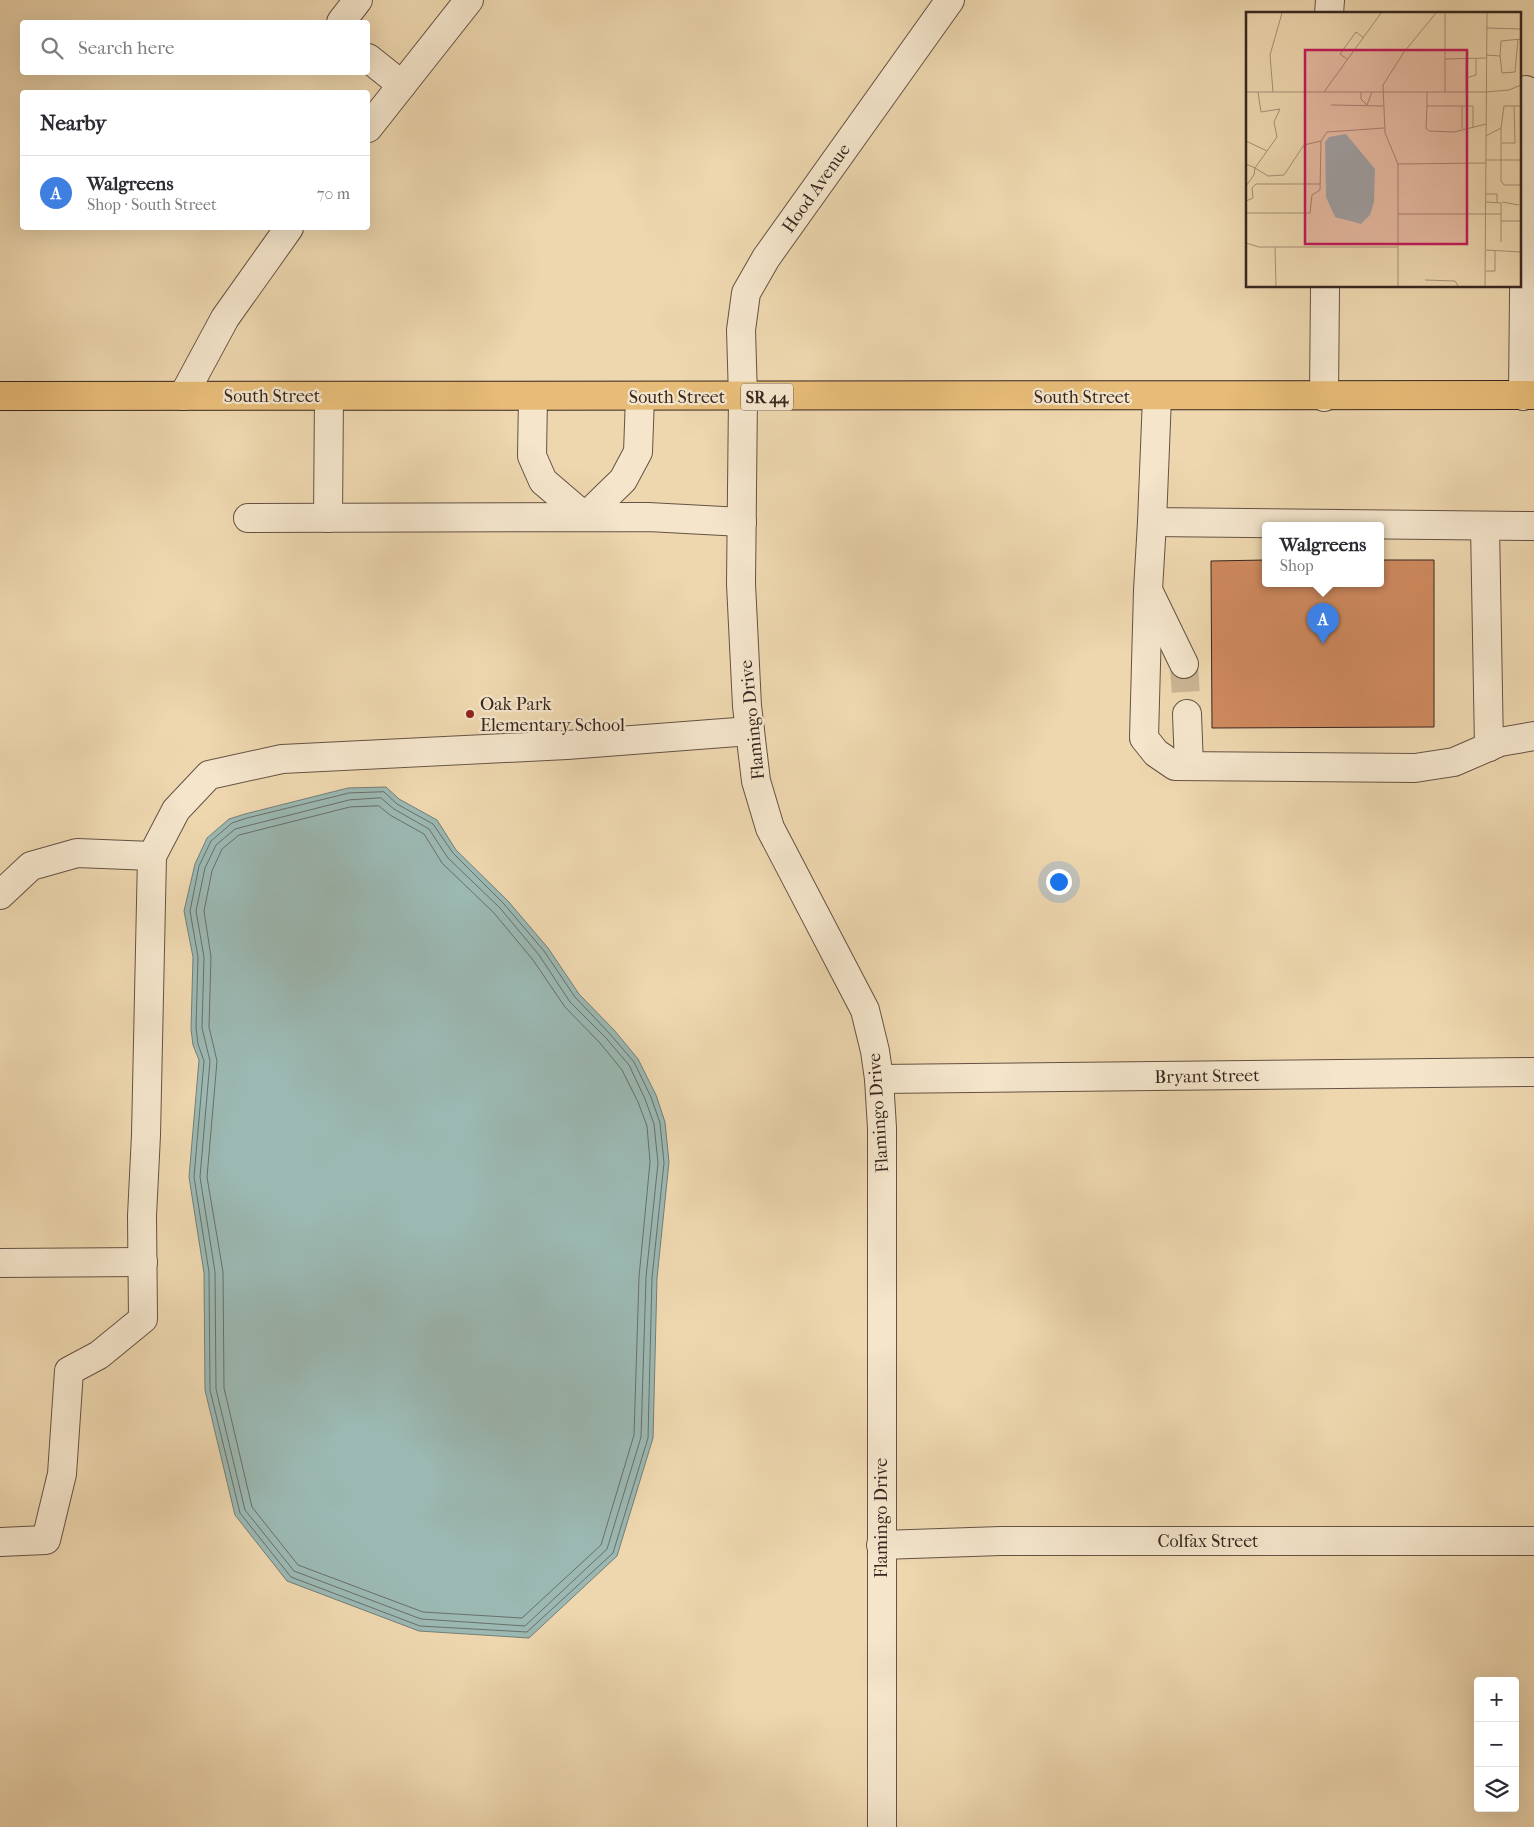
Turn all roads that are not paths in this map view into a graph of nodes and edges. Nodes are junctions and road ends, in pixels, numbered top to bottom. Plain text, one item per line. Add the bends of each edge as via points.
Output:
1 (358, 0) edge
2 (469, 0) edge
3 (950, 0) edge
4 (343, 20) edge
5 (370, 60) edge
6 (402, 85) junction
7 (1527, 90) edge
8 (370, 125) edge
9 (288, 230) edge
10 (1529, 261) edge
11 (1325, 288) edge
12 (0, 396) edge
13 (183, 396) junction
14 (329, 396) junction
15 (1528, 396) edge
16 (533, 397) junction
17 (640, 397) junction
18 (743, 397) junction
19 (1157, 397) junction
20 (1324, 397) junction
21 (585, 517) junction
22 (248, 518) dead end
23 (328, 518) junction
24 (742, 522) junction
25 (1152, 522) junction
26 (1262, 523) edge
27 (1384, 525) edge
28 (1485, 526) junction
29 (1534, 526) edge
30 (1148, 590) junction
31 (1184, 664) tunnel mouth
32 (1187, 714) tunnel mouth
33 (750, 731) junction
34 (1534, 736) edge
35 (1489, 747) junction
36 (1189, 766) junction
37 (152, 856) junction
38 (0, 895) edge
39 (1534, 1072) edge
40 (879, 1080) junction
41 (143, 1262) junction
42 (0, 1263) edge
43 (1534, 1541) edge
44 (0, 1542) edge
45 (881, 1545) junction
46 (882, 1827) edge

1 - 4 street
2 - 6 street
3 - 18 street, Hood Avenue via 766,258 746,293 741,330
5 - 6 street
6 - 8 street
7 - 10 street
9 - 13 street via 225,318
10 - 15 street
11 - 20 street
12 - 13 main road, South Street / SR 44
13 - 14 main road, South Street / SR 44
14 - 16 main road, South Street / SR 44
14 - 23 street
15 - 20 main road, South Street / SR 44
16 - 17 main road, South Street / SR 44
16 - 21 street via 532,456 543,481
17 - 18 main road, South Street / SR 44
17 - 21 street via 638,452 623,480
18 - 19 main road, South Street / SR 44
18 - 24 street, Flamingo Drive
19 - 20 main road, South Street / SR 44
19 - 25 street
21 - 23 street
21 - 24 street
22 - 23 street
24 - 33 street, Flamingo Drive via 741,584
25 - 26 street
25 - 30 street
27 - 28 street
28 - 29 street
28 - 35 street
30 - 31 street
30 - 36 street via 1144,738 1156,753 1175,766
32 - 36 street
33 - 37 street via 567,745 282,759 209,775 176,810
33 - 40 street, Flamingo Drive via 756,781 770,828 865,1010
34 - 35 street
35 - 36 street via 1454,762 1415,768
37 - 38 street via 77,853 31,866
37 - 41 street
39 - 40 street, Bryant Street
40 - 45 street, Flamingo Drive via 882,1128
41 - 42 street
41 - 44 street via 143,1319 99,1354 69,1371 62,1474 46,1540
43 - 45 street, Colfax Street via 1001,1541
45 - 46 street, Flamingo Drive

